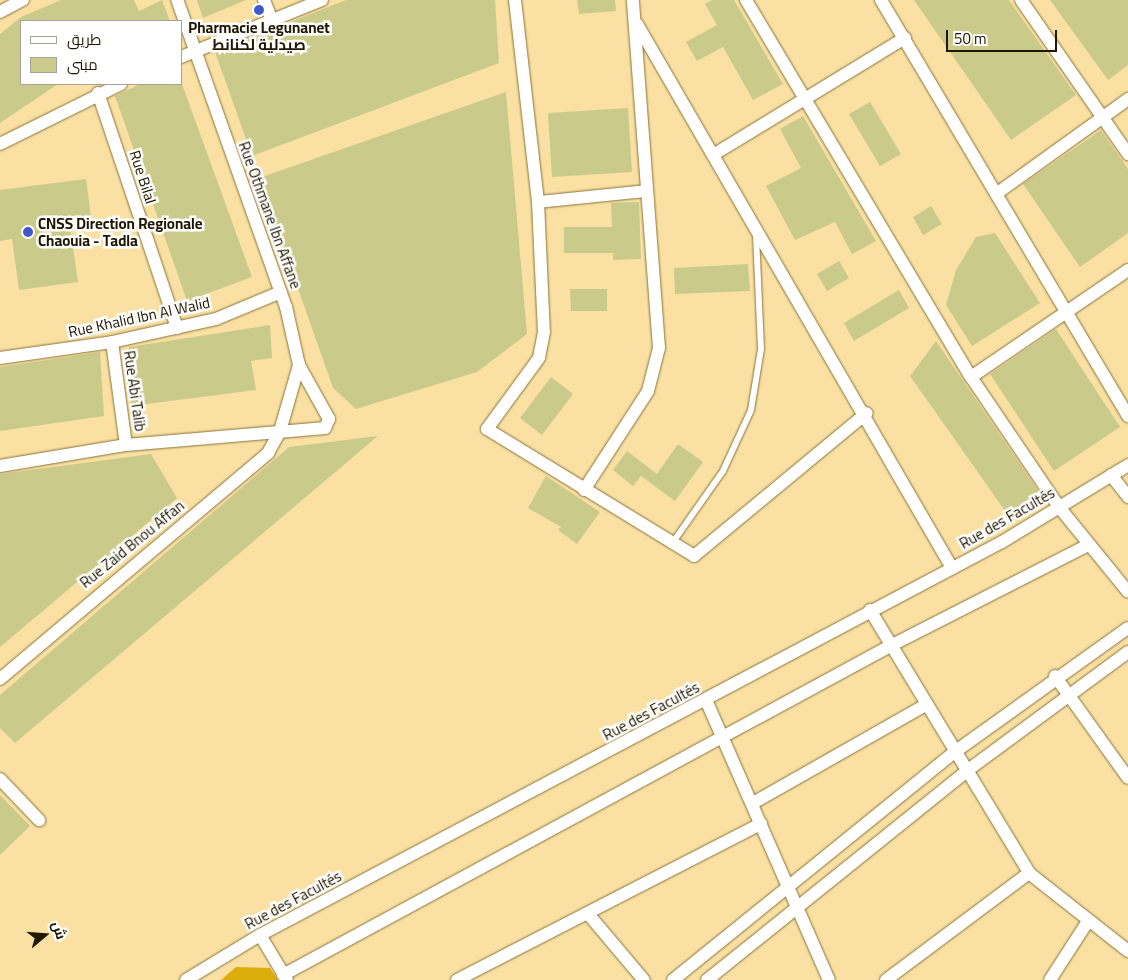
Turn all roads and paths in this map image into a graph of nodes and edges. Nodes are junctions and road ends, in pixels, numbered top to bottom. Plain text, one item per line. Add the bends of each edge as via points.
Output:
1 (23, 0) edge
2 (168, 0) edge
3 (177, 0) edge
4 (264, 0) edge
5 (322, 0) edge
6 (515, 0) edge
7 (633, 0) edge
8 (746, 0) edge
9 (881, 0) edge
10 (1021, 0) edge
11 (0, 12) edge
12 (181, 13) junction
13 (271, 18) junction
14 (637, 24) junction
15 (905, 38) junction
16 (195, 51) junction
17 (182, 58) edge
18 (118, 85) edge
19 (98, 93) junction
20 (1128, 99) edge
21 (805, 100) junction
22 (1101, 118) junction
23 (0, 144) edge
24 (1128, 154) edge
25 (713, 155) junction
26 (646, 191) junction
27 (996, 194) junction
28 (538, 202) junction
29 (756, 231) junction
30 (1128, 270) edge
31 (281, 292) junction
32 (1067, 313) junction
33 (177, 328) junction
34 (112, 342) junction
35 (0, 358) edge
36 (299, 365) junction
37 (971, 377) junction
38 (867, 413) junction
39 (1128, 416) edge
40 (280, 431) junction
41 (126, 445) junction
42 (1128, 465) edge
43 (0, 466) edge
44 (1111, 475) junction
45 (584, 490) junction
46 (1128, 497) edge
47 (1059, 507) junction
48 (1088, 545) junction
49 (670, 546) junction
50 (952, 568) junction
51 (1128, 592) edge
52 (870, 610) junction
53 (1128, 628) edge
54 (892, 645) junction
55 (1128, 652) edge
56 (1055, 676) junction
57 (0, 679) edge
58 (1066, 696) junction
59 (706, 700) junction
60 (927, 704) junction
61 (723, 739) junction
62 (956, 752) junction
63 (968, 770) junction
64 (1128, 778) edge
65 (0, 779) edge
66 (753, 803) junction
67 (39, 820) dead end
68 (761, 824) junction
69 (1028, 873) junction
70 (789, 889) junction
71 (797, 907) junction
72 (589, 915) junction
73 (1088, 921) junction
74 (260, 935) junction
75 (1128, 951) edge
76 (285, 977) edge
77 (186, 980) edge
78 (457, 980) edge
79 (644, 980) edge
80 (674, 980) edge
81 (706, 980) edge
82 (829, 980) edge
83 (886, 980) edge
84 (1050, 980) edge

1 - 11 street
2 - 12 street, Rue Othmane Ibn Affane
3 - 12 street, Rue Othmane Ibn Affane
4 - 13 street
5 - 13 street
6 - 28 street
7 - 14 street
8 - 21 street
9 - 15 street
10 - 22 street
12 - 16 street, Rue Othmane Ibn Affane
13 - 16 street
14 - 25 street
14 - 26 street
15 - 21 street
15 - 27 street
16 - 17 street
16 - 31 street, Rue Othmane Ibn Affane
18 - 19 street
19 - 23 street
19 - 33 street, Rue Bilal
20 - 22 street
21 - 25 street
21 - 37 street
22 - 24 street
22 - 27 street
25 - 29 street
26 - 28 street
26 - 45 street via 659,348 648,391
27 - 32 street
28 - 45 street via 544,332 539,358 487,428
29 - 38 street
29 - 49 lane via 761,348 751,410 723,471
30 - 32 street
31 - 33 street, Rue Khalid Ibn Al Walid via 216,319
31 - 36 street, Rue Othmane Ibn Affane
32 - 37 street
32 - 39 street
33 - 34 street, Rue Khalid Ibn Al Walid
34 - 35 street, Rue Khalid Ibn Al Walid
34 - 41 street, Rue Abi Talib
36 - 40 street, Rue Othmane Ibn Affane
36 - 40 street via 329,425 312,430
37 - 47 street
38 - 49 street via 701,553 686,554
38 - 50 street
40 - 41 street
40 - 57 street, Rue Zaid Bnou Affan via 268,453
41 - 43 street
42 - 44 street, Rue des Facultés
44 - 46 street
44 - 47 street, Rue des Facultés
45 - 49 street
47 - 48 street
47 - 50 street, Rue des Facultés
48 - 51 street
48 - 54 street
50 - 52 street, Rue des Facultés
52 - 54 street
52 - 59 street, Rue des Facultés
53 - 56 street
54 - 60 street
54 - 61 street
55 - 58 street
56 - 58 street
56 - 62 street
58 - 63 street
58 - 64 street
59 - 61 street
59 - 74 street, Rue des Facultés
60 - 62 street
60 - 66 street
61 - 66 street
61 - 76 street
62 - 63 street
62 - 70 street
63 - 69 street
63 - 71 street
65 - 67 street
66 - 68 street
68 - 70 street
68 - 72 street
69 - 73 street
69 - 83 street
70 - 71 street
70 - 80 street
71 - 81 street
71 - 82 street
72 - 78 street
72 - 79 street
73 - 75 street
73 - 84 street
74 - 76 street
74 - 77 street, Rue des Facultés

